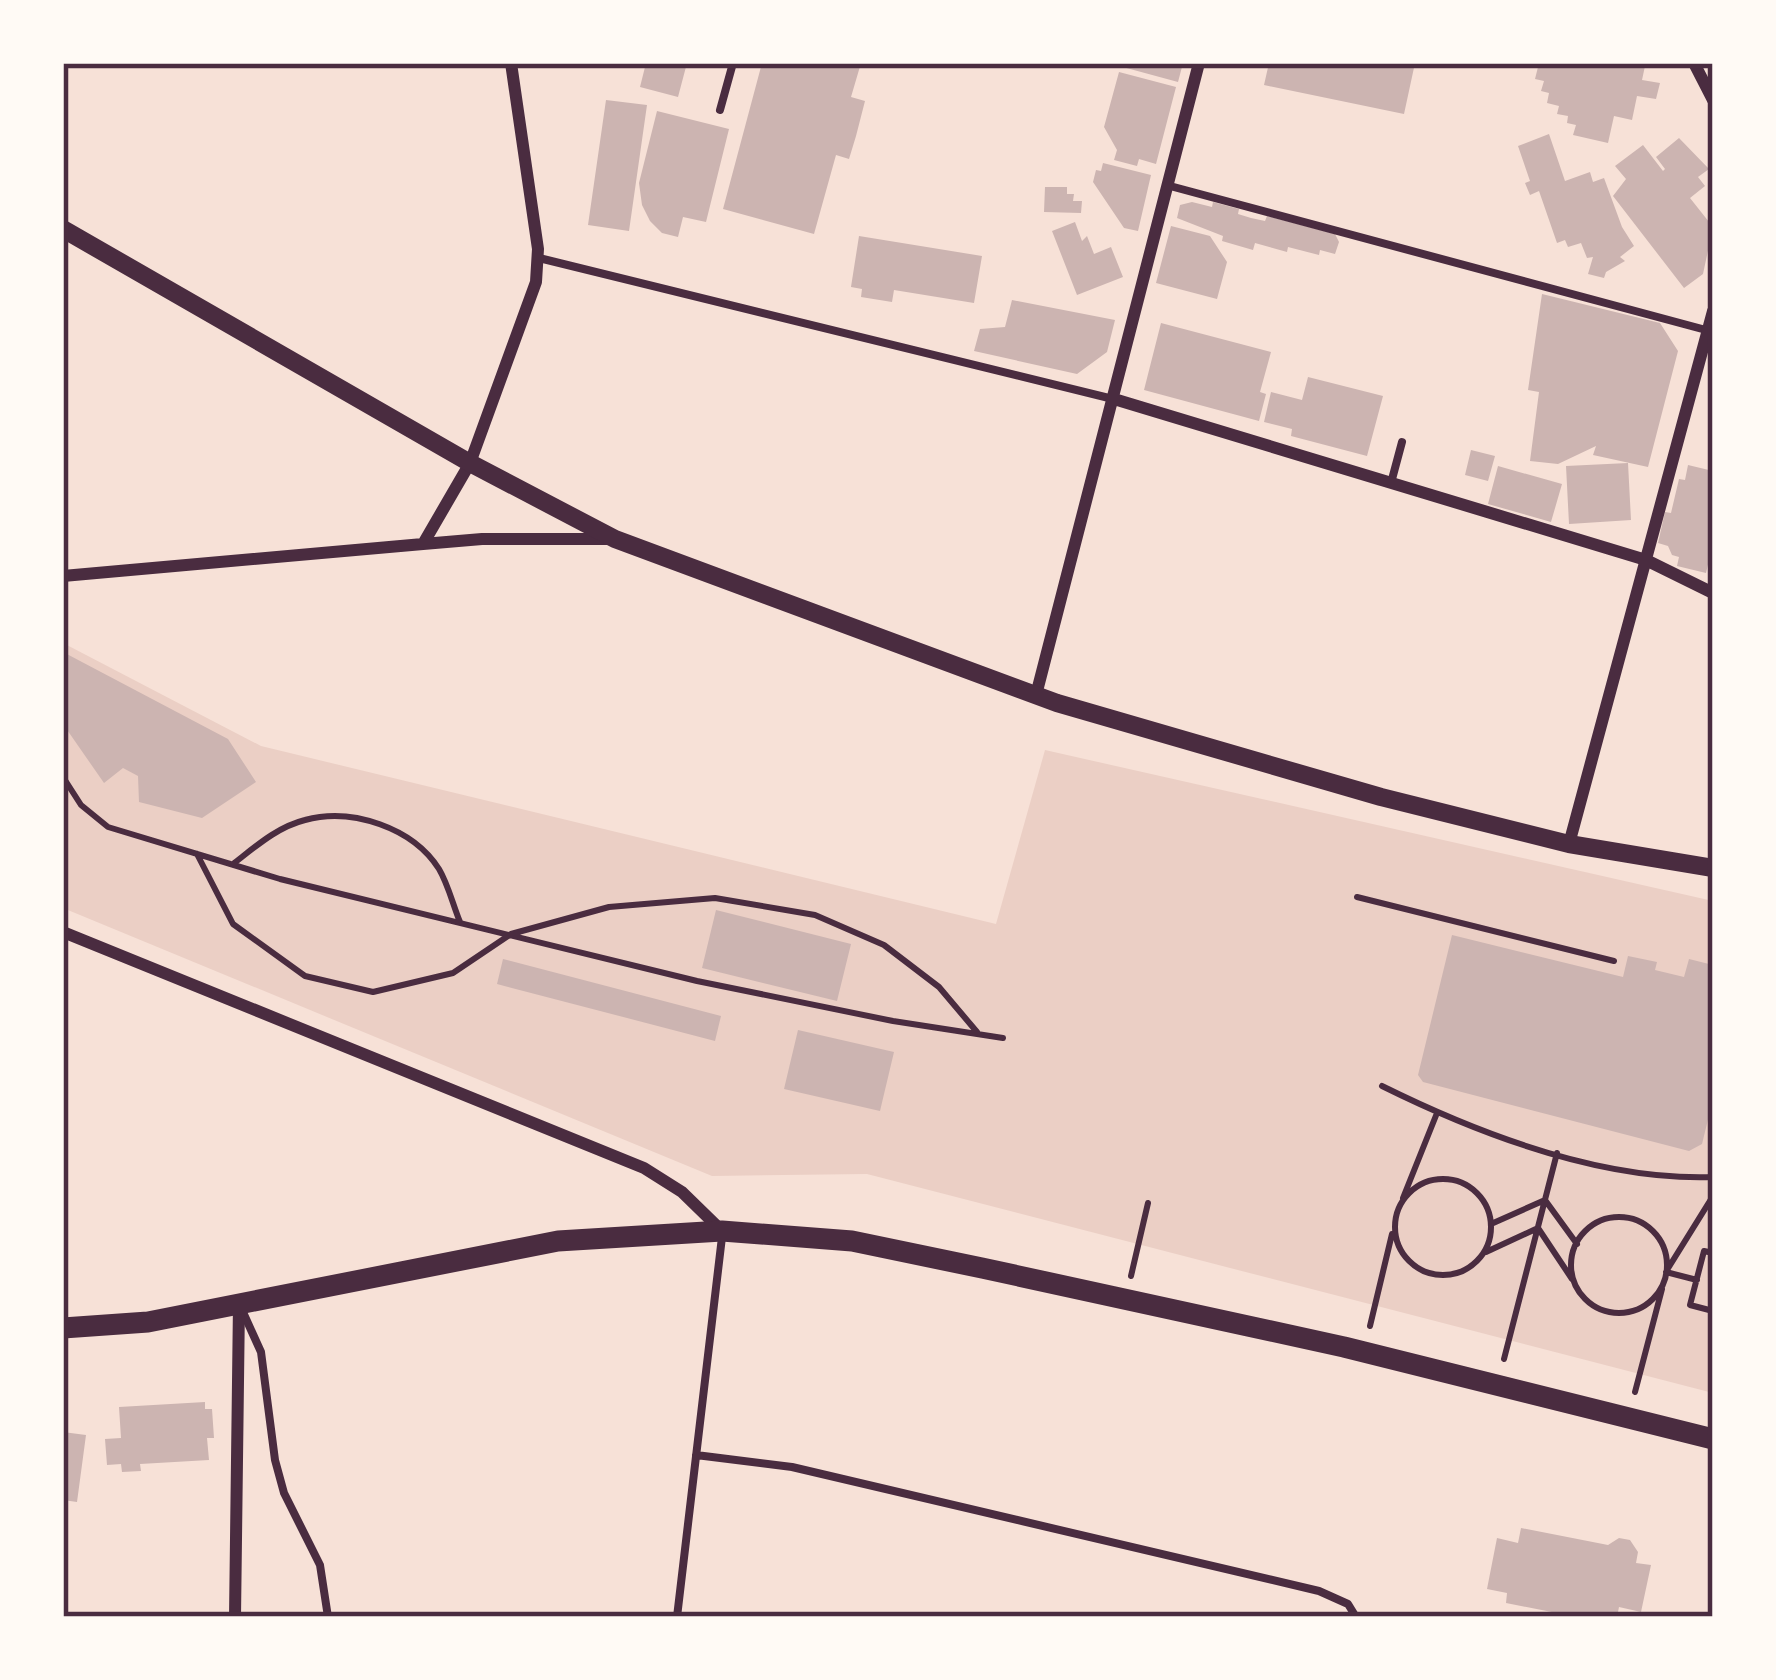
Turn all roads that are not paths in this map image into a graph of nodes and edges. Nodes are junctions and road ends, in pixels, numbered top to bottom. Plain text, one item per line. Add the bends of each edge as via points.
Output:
1 (511, 63) edge
2 (733, 63) edge
3 (1199, 63) edge
4 (1694, 63) edge
5 (1713, 100) edge
6 (720, 110) dead end
7 (1170, 185) junction
8 (63, 229) edge
9 (538, 258) junction
10 (1713, 311) edge
11 (1706, 330) junction
12 (1114, 399) junction
13 (1402, 442) dead end
14 (470, 463) junction
15 (1391, 483) junction
16 (615, 539) junction
17 (423, 544) junction
18 (1646, 560) junction
19 (63, 576) edge
20 (1713, 593) edge
21 (1036, 695) junction
22 (1569, 844) junction
23 (1713, 868) edge
24 (63, 932) edge
25 (722, 1231) junction
26 (239, 1303) junction
27 (63, 1328) edge
28 (1713, 1439) edge
29 (696, 1455) junction
30 (235, 1617) edge
31 (328, 1617) edge
32 (677, 1617) edge
33 (1356, 1617) edge

1 - 9 street
2 - 6 lane
3 - 7 street
4 - 5 street
7 - 11 lane
7 - 12 street
8 - 14 street
9 - 12 lane
9 - 14 street
10 - 11 street
11 - 18 street
12 - 15 street
12 - 21 street
13 - 15 lane
14 - 16 street
14 - 17 street
15 - 18 street
16 - 17 street
16 - 21 street
17 - 19 street
18 - 20 street
18 - 22 street
21 - 22 street
22 - 23 street
24 - 25 street via 644,1168
25 - 26 main road via 557,1241
25 - 28 main road via 852,1241 1363,1352
25 - 29 lane
26 - 27 main road
26 - 30 street
26 - 31 lane via 261,1352 284,1493 320,1565
29 - 32 lane
29 - 33 lane via 792,1467 1319,1591 1348,1604

